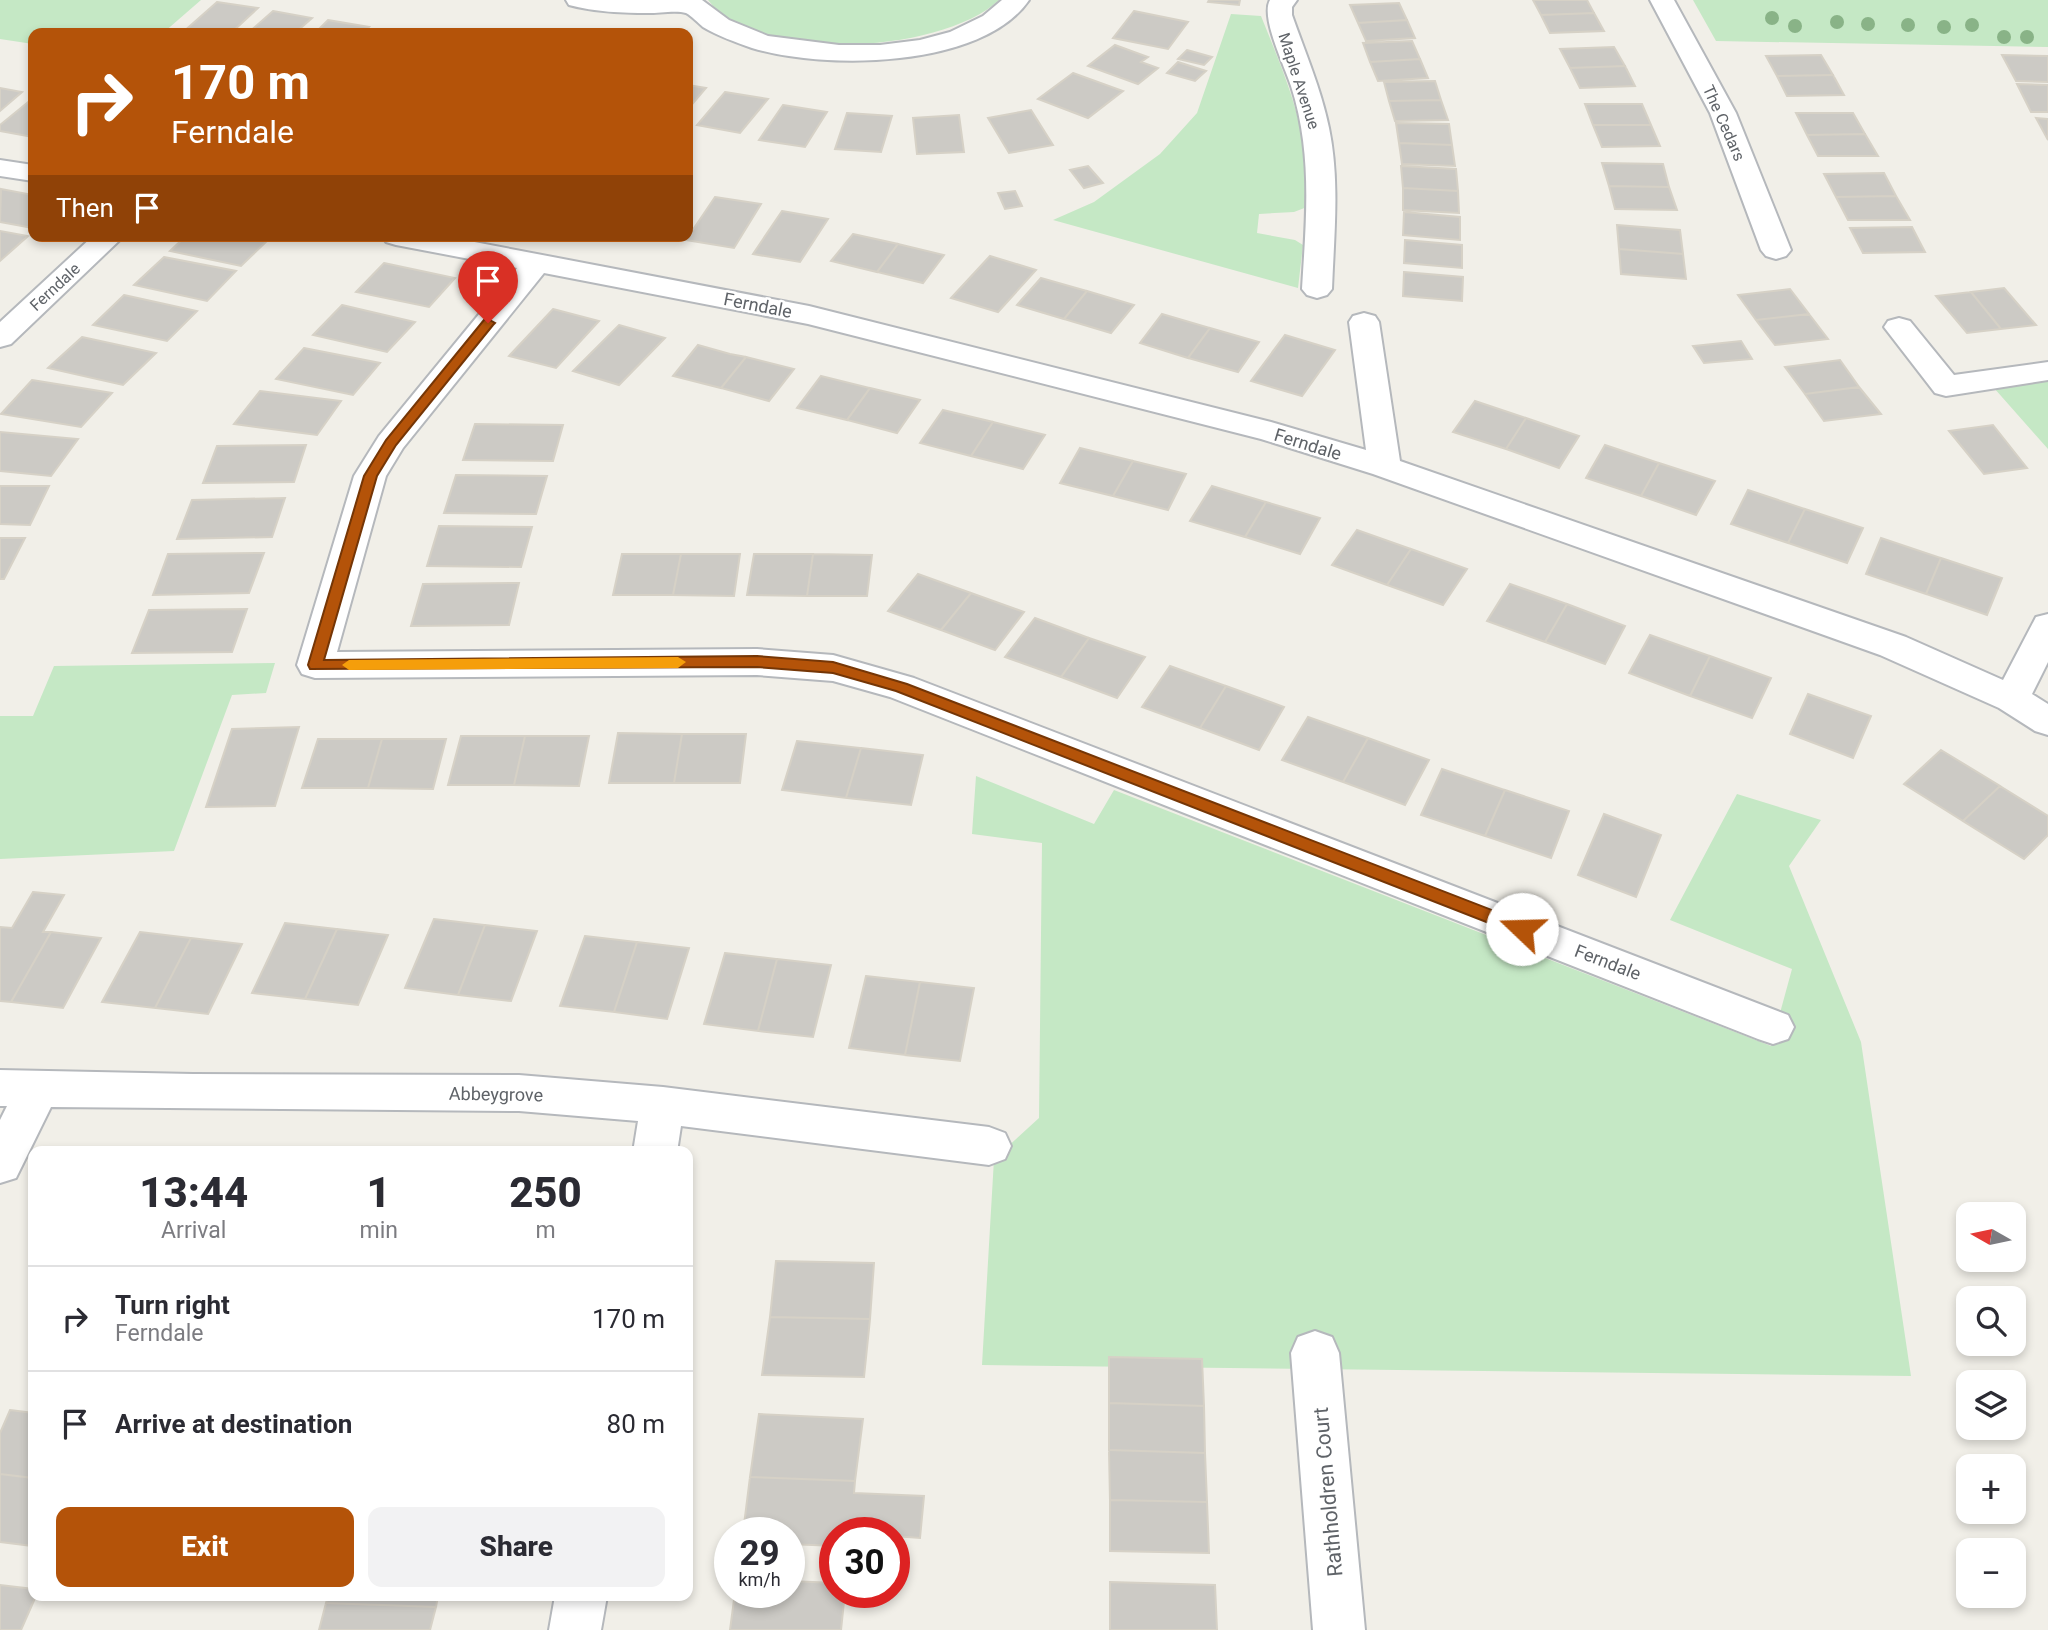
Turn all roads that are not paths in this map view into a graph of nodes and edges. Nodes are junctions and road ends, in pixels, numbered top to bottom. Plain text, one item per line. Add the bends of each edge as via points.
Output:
1 (578, 0) edge
2 (1017, 0) edge
3 (1285, 0) edge
4 (1662, 0) edge
5 (691, 3) edge
6 (0, 168) edge
7 (28, 172) edge
8 (104, 242) edge
9 (427, 242) edge
10 (1776, 250) dead end
11 (537, 263) junction
12 (1317, 289) dead end
13 (1364, 322) dead end
14 (1899, 327) dead end
15 (0, 338) edge
16 (2048, 371) edge
17 (1384, 467) junction
18 (2048, 626) edge
19 (2012, 699) junction
20 (2048, 722) edge
21 (1773, 1027) dead end
22 (20, 1088) edge
23 (663, 1105) junction
24 (656, 1146) edge
25 (989, 1146) dead end
26 (0, 1164) edge
27 (1315, 1353) dead end
28 (579, 1601) edge
29 (575, 1630) edge
30 (1339, 1630) edge

1 - 5 street via 636,6
2 - 5 street via 982,26 950,39 909,49 854,54 807,52 752,41 714,23
3 - 12 street, Maple Avenue via 1279,15 1316,128 1322,176
4 - 10 street, The Cedars via 1723,113
6 - 7 street
8 - 15 street, Ferndale
9 - 11 street, Ferndale
11 - 17 street, Ferndale via 809,314 1244,425
11 - 21 street, Ferndale via 390,443 370,476 315,665 757,662 833,667 914,692
13 - 17 street
14 - 16 street via 1946,386
17 - 19 street, Ferndale via 1893,646
18 - 19 street
19 - 20 street, Ferndale
22 - 23 street, Abbeygrove via 519,1093
22 - 26 street
23 - 24 street
23 - 25 street, Abbeygrove
27 - 30 street, Rathholdren Court
28 - 29 street

